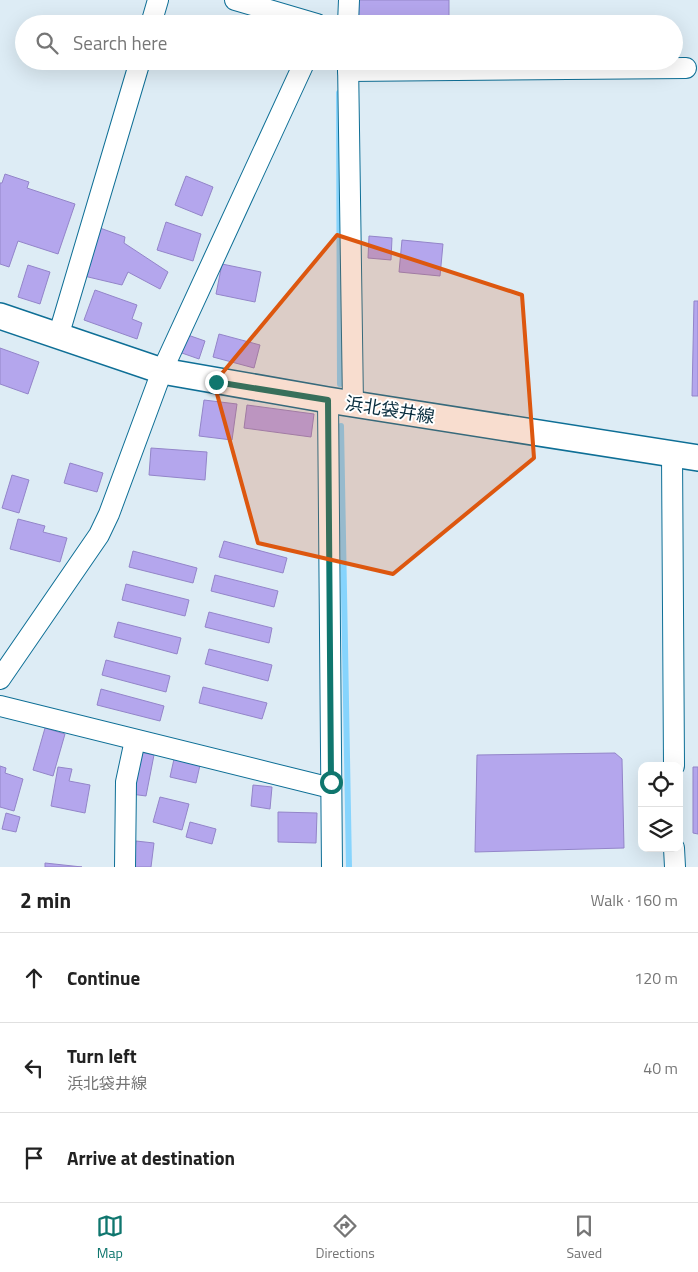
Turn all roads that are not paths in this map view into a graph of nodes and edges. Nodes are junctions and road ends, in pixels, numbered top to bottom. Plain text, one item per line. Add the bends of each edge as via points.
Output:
1 (158, 0) edge
2 (235, 0) edge
3 (349, 0) edge
4 (154, 15) edge
5 (286, 15) edge
6 (348, 15) edge
7 (683, 68) edge
8 (686, 68) dead end
9 (137, 70) edge
10 (302, 70) edge
11 (348, 70) edge
12 (0, 316) edge
13 (58, 337) junction
14 (162, 371) junction
15 (328, 400) junction
16 (353, 404) junction
17 (672, 454) junction
18 (698, 458) edge
19 (0, 678) edge
20 (0, 706) edge
21 (135, 740) junction
22 (674, 762) edge
23 (331, 788) junction
24 (674, 852) edge
25 (125, 867) edge
26 (332, 867) edge
27 (675, 867) edge

1 - 4 street
2 - 5 street
3 - 6 street
7 - 8 street
9 - 13 street
10 - 14 street
11 - 16 street
12 - 13 main road, 浜北袋井線
13 - 14 main road, 浜北袋井線
14 - 15 main road, 浜北袋井線
14 - 19 street via 99,535
15 - 16 main road, 浜北袋井線
15 - 23 street
16 - 17 main road, 浜北袋井線
17 - 18 main road, 浜北袋井線
17 - 22 street
20 - 21 street
21 - 23 street
21 - 25 street via 126,782
23 - 26 street
24 - 27 street

